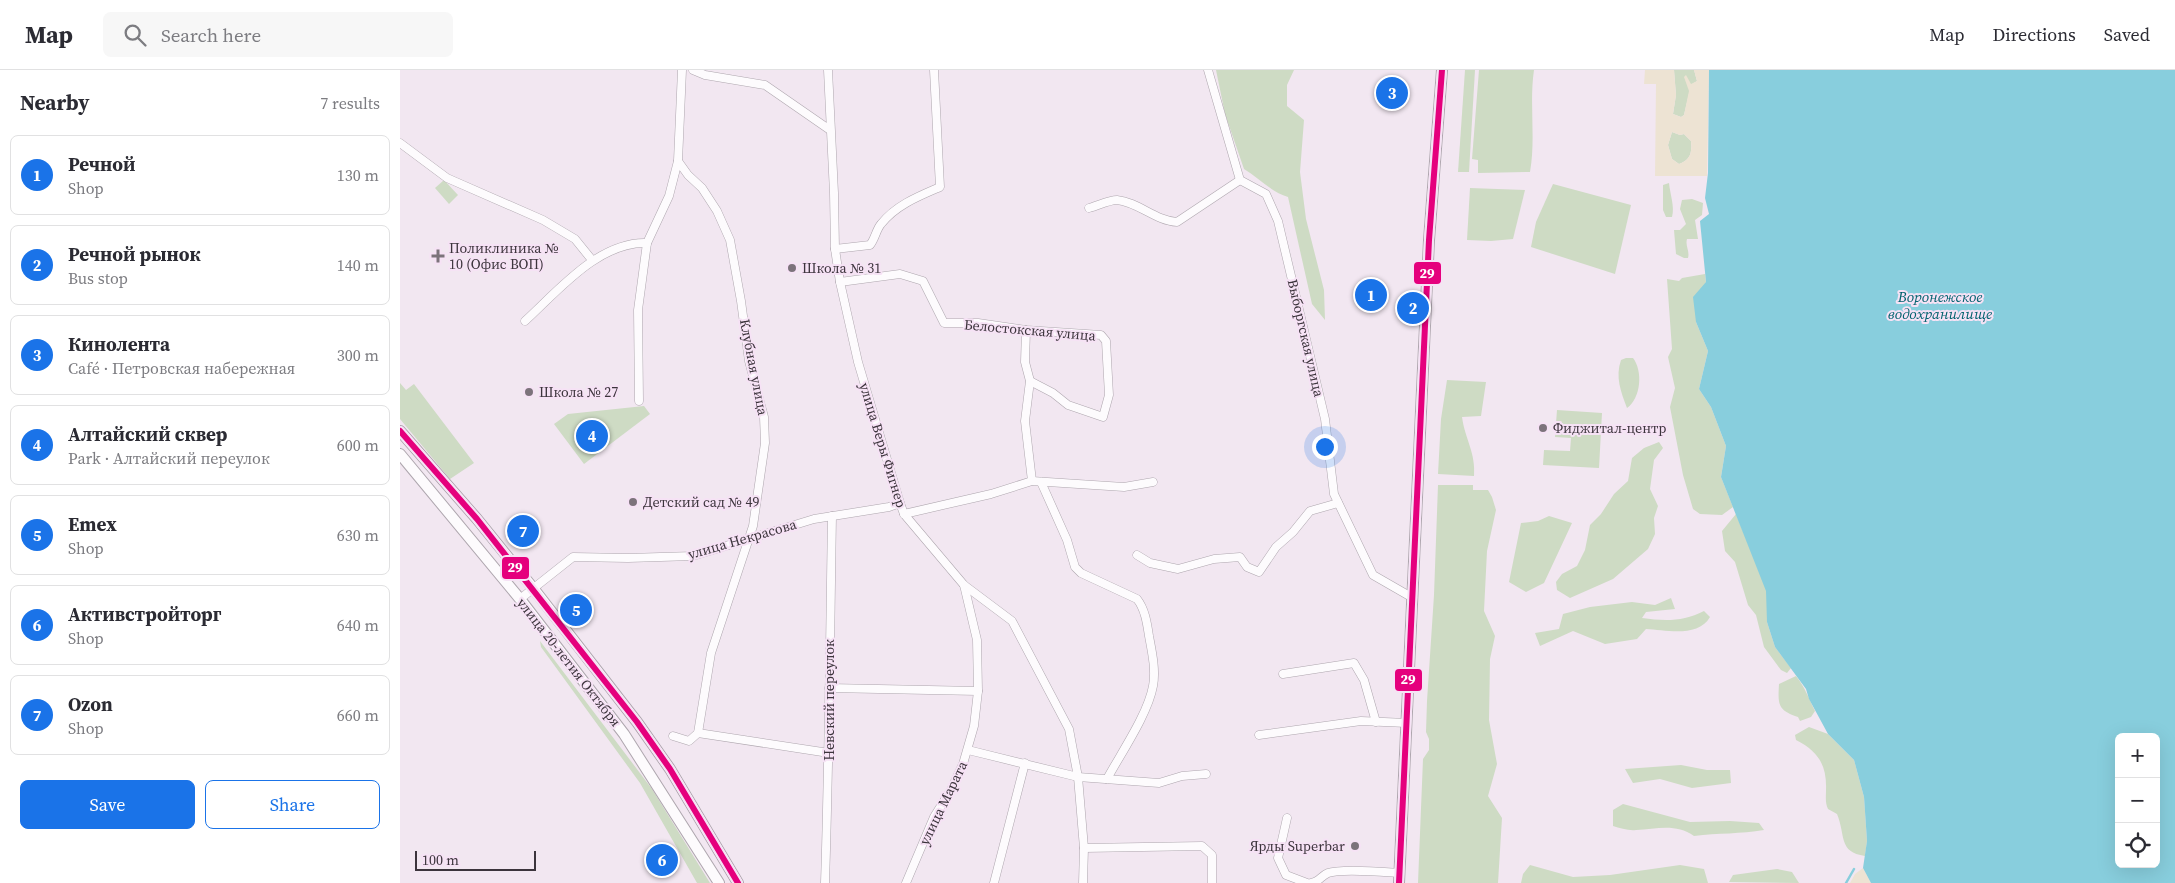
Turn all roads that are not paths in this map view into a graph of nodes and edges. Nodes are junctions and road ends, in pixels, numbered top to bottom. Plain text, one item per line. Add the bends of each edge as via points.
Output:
1 (682, 70) edge
2 (693, 70) edge
3 (828, 70) edge
4 (934, 70) edge
5 (1208, 70) edge
6 (1442, 70) edge
7 (830, 130) junction
8 (400, 143) edge
9 (678, 161) junction
10 (1240, 180) junction
11 (1090, 208) dead end
12 (647, 243) junction
13 (835, 250) junction
14 (592, 260) junction
15 (840, 282) junction
16 (525, 321) dead end
17 (1026, 330) junction
18 (1030, 382) junction
19 (639, 401) dead end
20 (400, 431) edge
21 (400, 454) edge
22 (1032, 481) junction
23 (1041, 482) junction
24 (1153, 482) dead end
25 (900, 503) junction
26 (1338, 503) junction
27 (904, 514) junction
28 (832, 516) junction
29 (750, 537) junction
30 (1137, 555) dead end
31 (964, 585) junction
32 (533, 588) junction
33 (520, 598) junction
34 (1412, 598) junction
35 (1283, 674) dead end
36 (829, 688) junction
37 (978, 691) junction
38 (1376, 722) junction
39 (1407, 723) junction
40 (698, 733) junction
41 (1259, 735) dead end
42 (673, 736) dead end
43 (968, 750) junction
44 (829, 753) junction
45 (1026, 763) junction
46 (1206, 774) dead end
47 (1078, 777) junction
48 (1107, 779) junction
49 (1287, 818) dead end
50 (1084, 848) junction
51 (1399, 878) edge
52 (719, 883) edge
53 (738, 883) edge
54 (825, 883) edge
55 (906, 883) edge
56 (994, 883) edge
57 (1084, 883) edge
58 (1212, 883) edge
59 (1307, 883) edge
60 (1311, 883) edge

1 - 9 street
2 - 7 street via 765,85
3 - 7 street, улица Веры Фигнер
4 - 13 street via 940,187 907,202 880,225 870,245
5 - 10 street
6 - 34 main road via 1429,240
7 - 13 street, улица Веры Фигнер
8 - 14 street via 447,178 543,220 575,238
9 - 12 street via 669,196
9 - 29 street, Клубная улица via 702,188 730,240 750,361 764,417 765,443
10 - 11 street via 1177,222 1116,200
10 - 26 street, Выборгская улица via 1266,194 1278,221 1325,419 1334,494
12 - 14 street via 621,247
12 - 19 street via 638,310
13 - 15 street, улица Веры Фигнер
14 - 16 street
15 - 17 street, Белостокская улица via 900,274 922,281 944,323 978,323
15 - 25 street, улица Веры Фигнер via 858,362
17 - 18 street via 1025,362
17 - 18 street, Белостокская улица via 1101,336 1106,341 1109,395 1103,417 1068,405
18 - 22 street via 1025,421
20 - 32 main road, улица 20-летия Октября
21 - 33 main road, улица 20-летия Октября
22 - 23 street
22 - 27 street
23 - 24 street via 1124,487
23 - 48 street via 1067,540 1075,568 1137,600 1147,621 1154,658 1153,685 1146,707
25 - 27 street, улица Веры Фигнер
25 - 28 street, улица Некрасова
26 - 30 street via 1310,512 1276,547 1259,572 1247,567 1240,557 1214,559 1178,569 1150,563
26 - 34 street, Выборгская улица via 1373,575
27 - 31 street, улица Веры Фигнер
28 - 29 street, улица Некрасова
28 - 36 street, Невский переулок
29 - 32 street, улица Некрасова via 693,556 573,557
29 - 40 street, Клубная улица via 711,653
31 - 37 street, улица Марата via 977,640
31 - 47 street, улица Веры Фигнер via 1012,621 1069,729
32 - 33 street, улица Некрасова
32 - 53 main road, улица 20-летия Октября via 670,769
33 - 52 main road, улица 20-летия Октября via 624,734
34 - 39 main road
35 - 38 street via 1354,664 1364,680
36 - 37 street
36 - 44 street, Невский переулок
37 - 43 street, улица Марата
38 - 39 street
38 - 41 street via 1361,721
39 - 51 main road
40 - 42 street via 689,742
40 - 44 street
43 - 45 street
43 - 55 street, улица Марата via 951,790 934,817
44 - 54 street, Невский переулок
45 - 47 street
45 - 56 street
46 - 48 street via 1182,776 1159,783
47 - 48 street
47 - 50 street, улица Веры Фигнер
49 - 59 street via 1278,858 1286,875
50 - 57 street, улица Веры Фигнер
50 - 58 street via 1202,846 1212,855
51 - 60 street via 1366,870 1328,873

